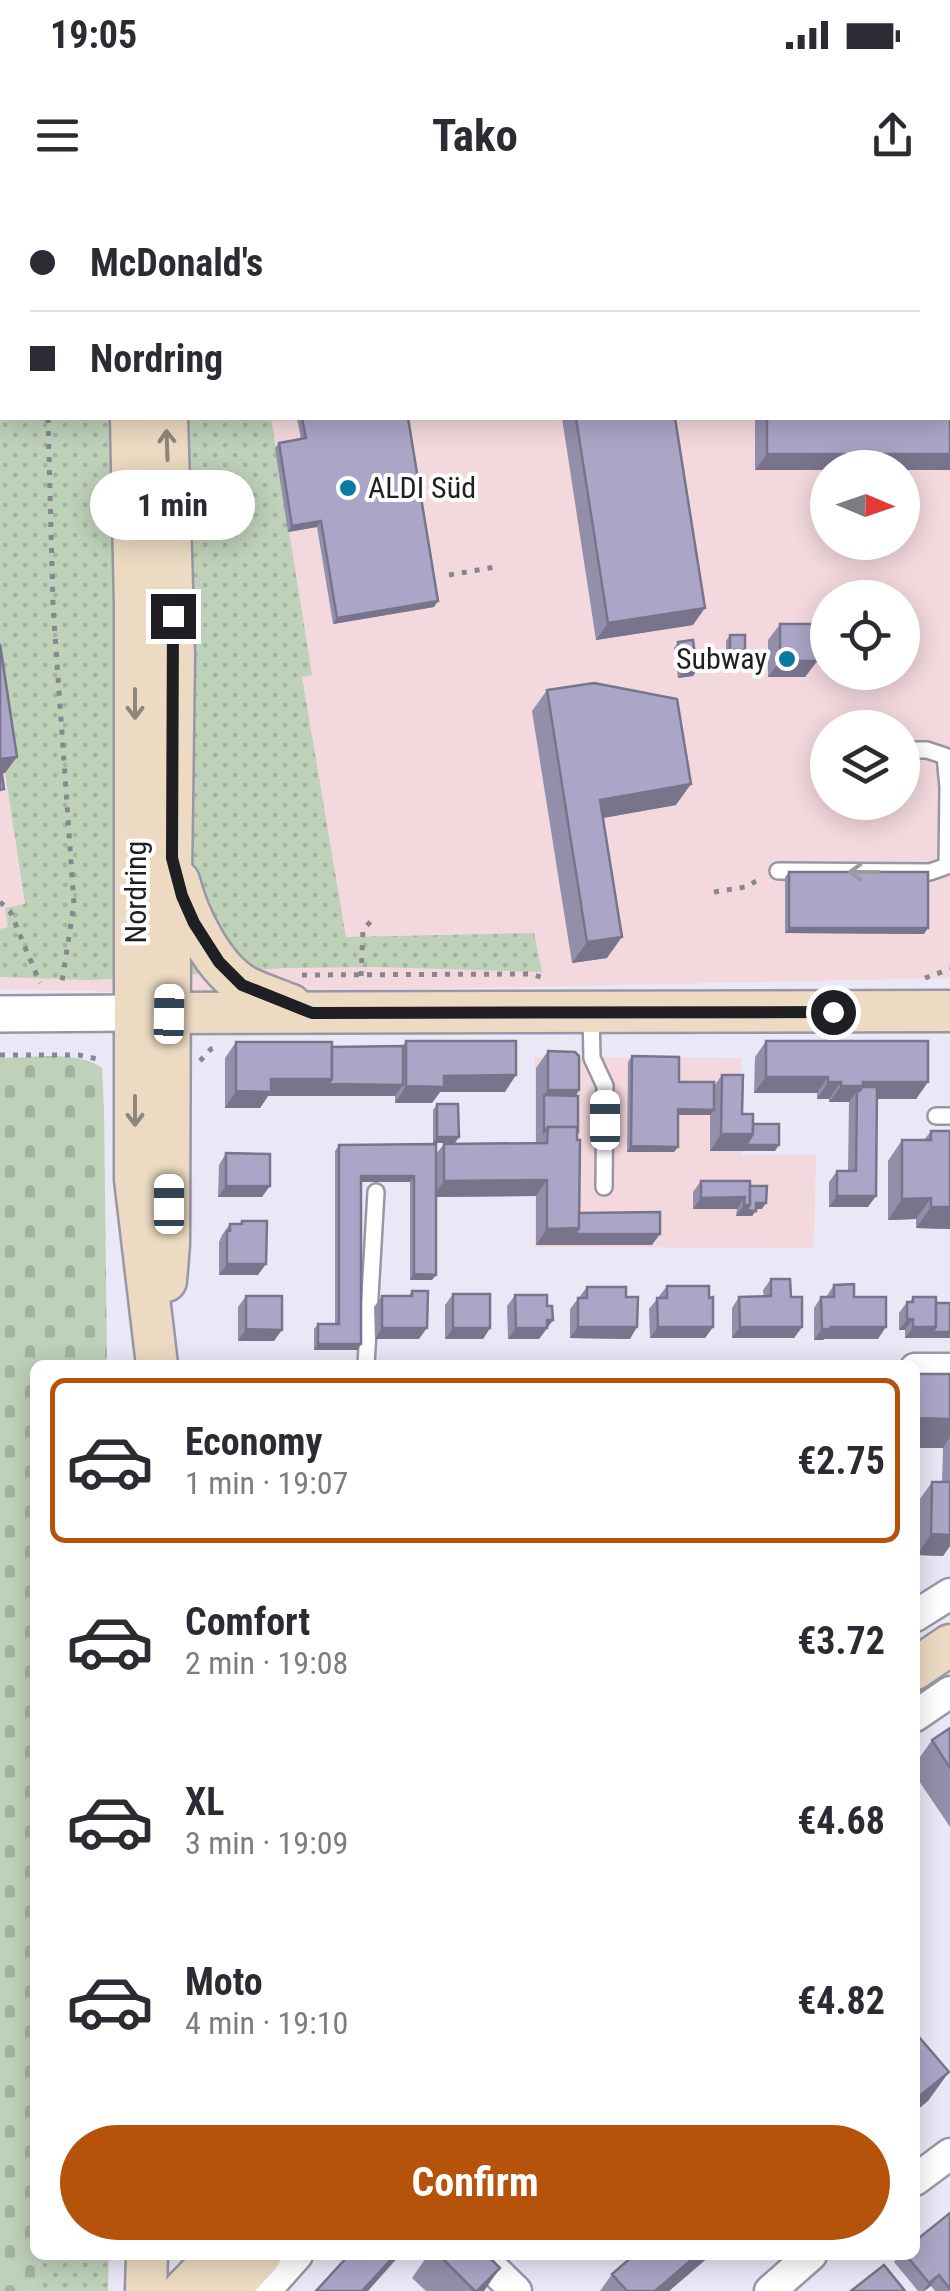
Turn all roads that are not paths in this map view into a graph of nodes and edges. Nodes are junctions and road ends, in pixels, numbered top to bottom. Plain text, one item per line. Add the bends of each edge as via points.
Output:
1 (131, 420) edge
2 (167, 420) edge
3 (920, 750) edge
4 (172, 858) junction
5 (778, 871) road end
6 (950, 1011) edge
7 (152, 1013) junction
8 (312, 1013) junction
9 (592, 1013) junction
10 (0, 1014) edge
11 (604, 1187) dead end
12 (376, 1192) dead end
13 (158, 1360) edge
14 (366, 1360) edge
15 (920, 1369) edge
16 (950, 1369) edge
17 (950, 1594) edge
18 (920, 1613) edge
19 (950, 1645) edge
20 (920, 1666) edge
21 (950, 1692) edge
22 (920, 1713) edge
23 (950, 2154) edge
24 (920, 2176) edge
25 (147, 2260) edge
26 (172, 2260) edge
27 (213, 2260) edge
28 (256, 2260) edge
29 (293, 2260) edge
30 (484, 2260) edge
31 (805, 2260) edge
32 (146, 2291) edge
33 (172, 2291) edge
34 (183, 2291) edge
35 (228, 2291) edge
36 (265, 2291) edge
37 (516, 2291) edge
38 (770, 2291) edge

1 -> 7 main road, Nordring
4 -> 2 main road, Nordring
3 -> 5 lane via 944,756 948,866 930,872
4 - 7 main road, Nordring
4 - 8 main road via 194,923 219,962 242,985
6 - 9 main road
7 - 8 main road
7 - 10 street
7 - 13 main road, Nordring via 169,1244
8 - 9 main road
9 - 11 lane via 592,1058 605,1086
12 - 14 lane
15 - 16 street
17 - 18 street
19 - 20 main road
21 - 22 street
23 - 24 street
25 - 32 main road
26 - 33 main road
27 - 34 main road
28 - 35 main road
29 - 36 street
30 - 37 street
31 - 38 street

